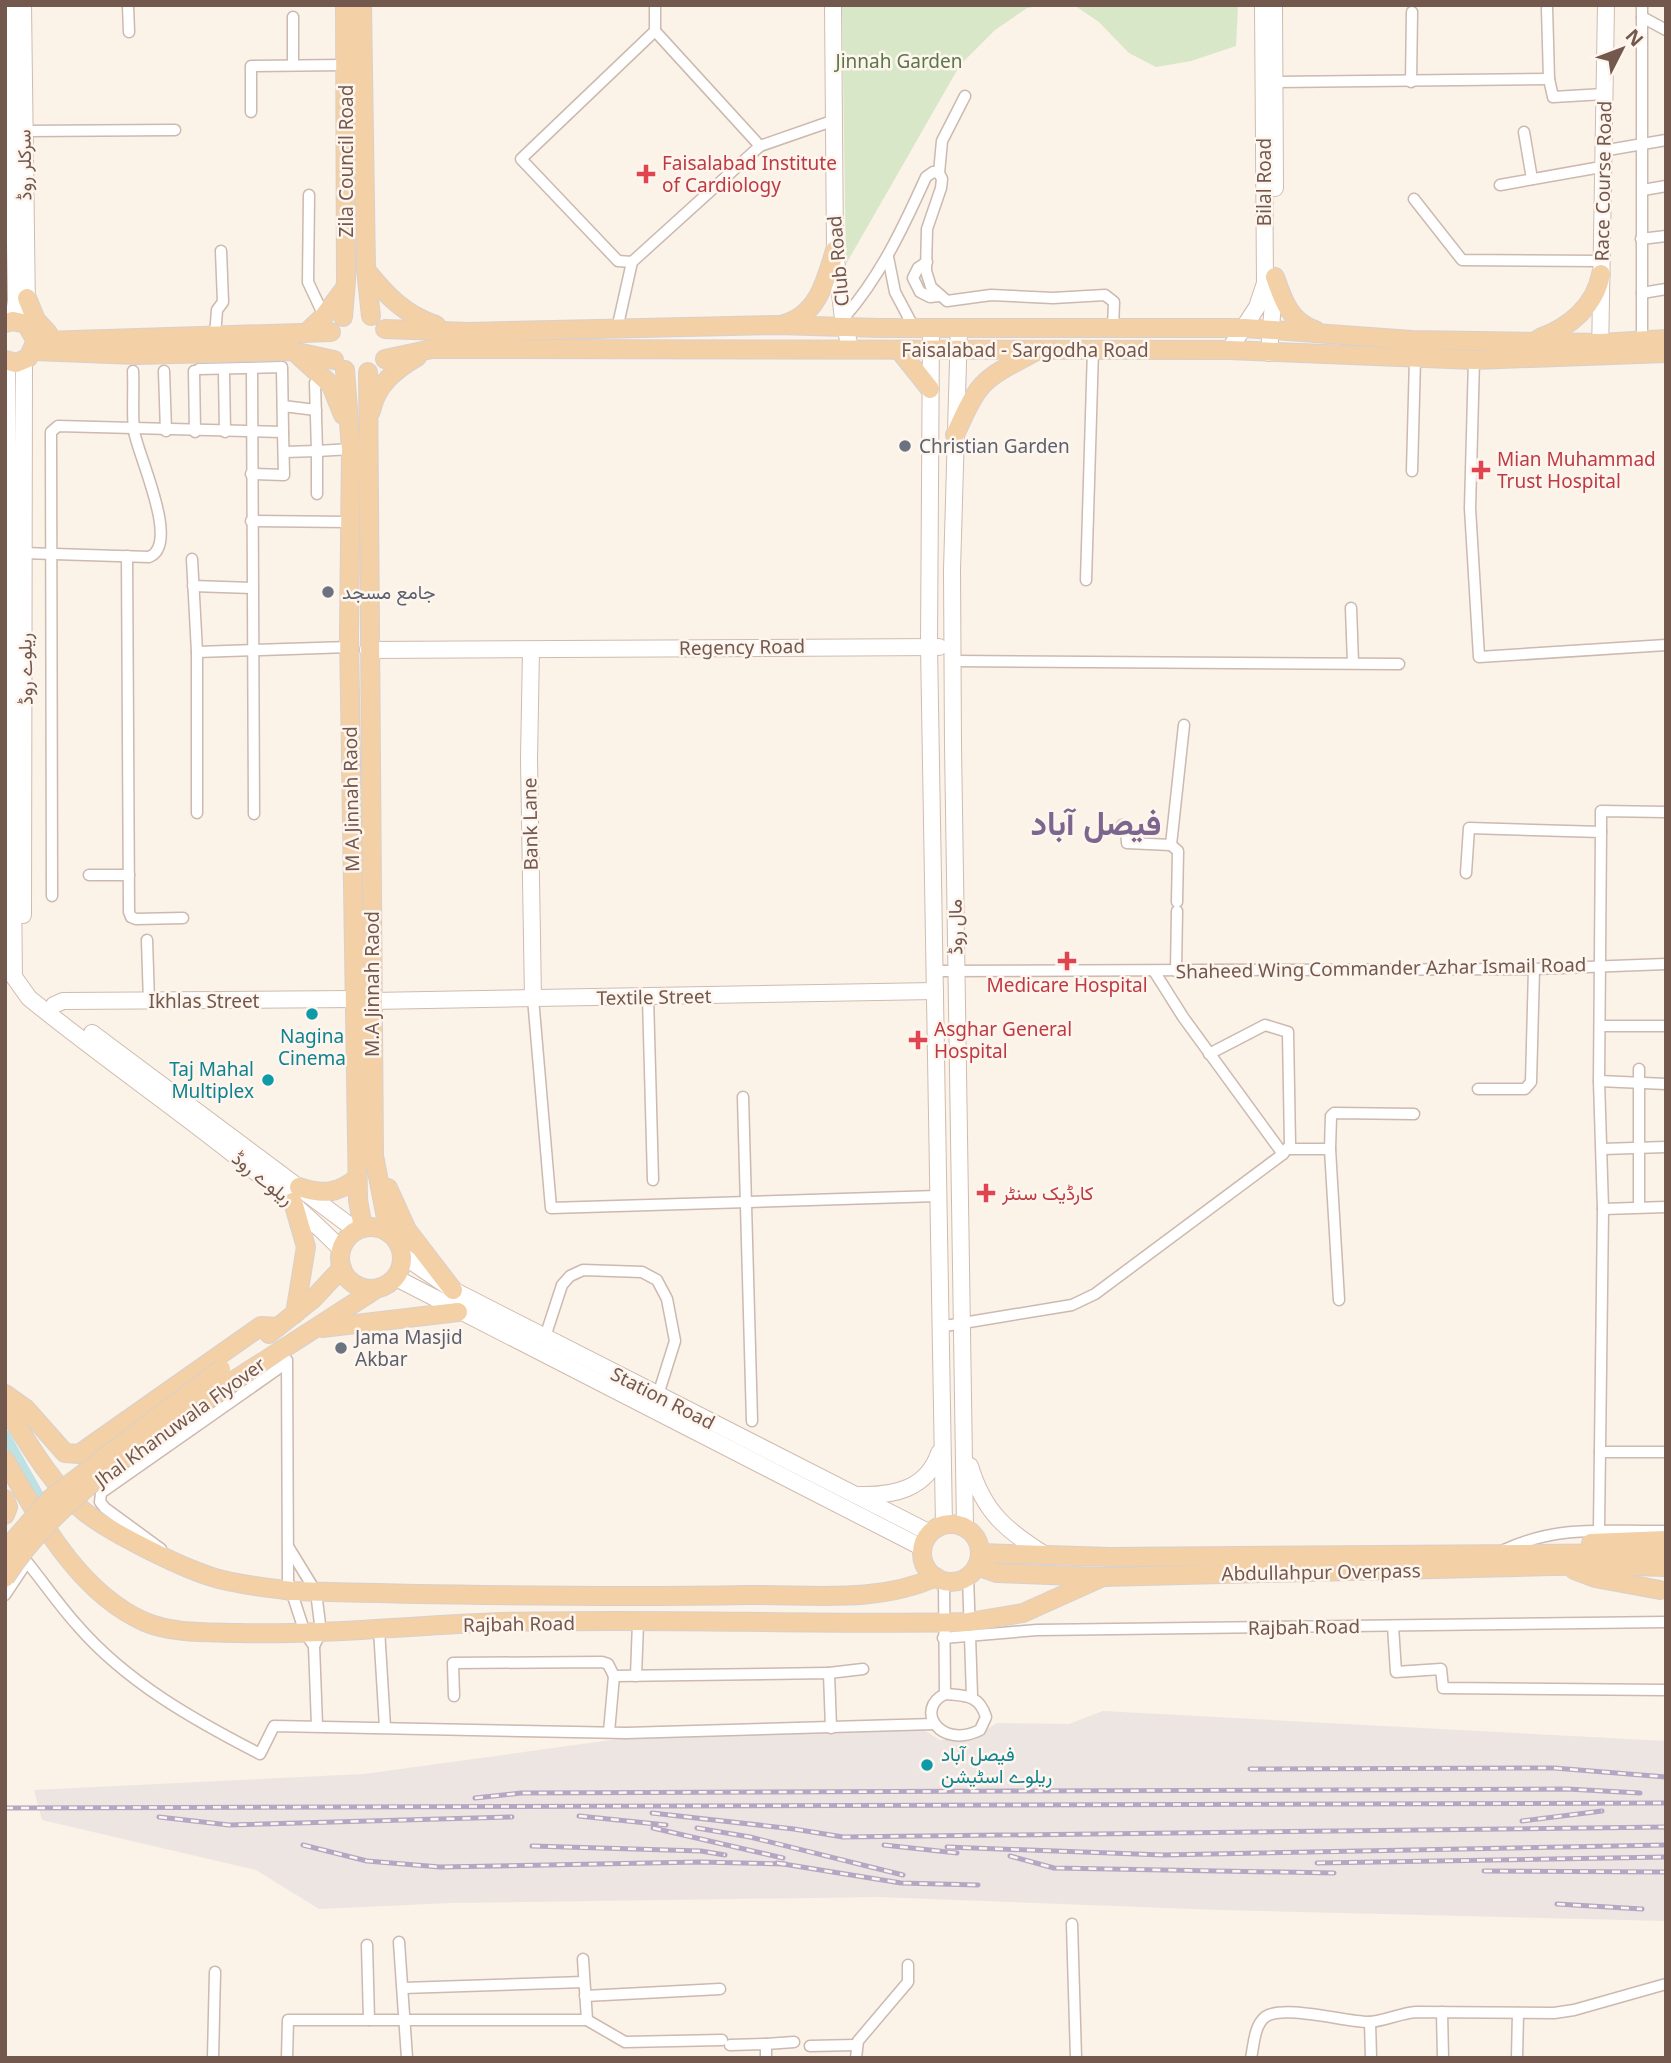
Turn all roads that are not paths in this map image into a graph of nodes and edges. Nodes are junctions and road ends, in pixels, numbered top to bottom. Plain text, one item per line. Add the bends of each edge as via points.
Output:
1 (11, 5) edge
2 (23, 5) edge
3 (128, 5) edge
4 (345, 5) edge
5 (362, 5) edge
6 (655, 5) edge
7 (1263, 5) edge
8 (1274, 5) edge
9 (1606, 5) edge
10 (1642, 5) edge
11 (831, 8) edge
12 (1547, 8) dead end
13 (1412, 12) dead end
14 (293, 17) dead end
15 (1642, 18) junction
16 (1666, 30) edge
17 (655, 31) junction
18 (129, 32) dead end
19 (293, 65) junction
20 (345, 65) junction
21 (1549, 79) junction
22 (1276, 82) junction
23 (1411, 82) junction
24 (1604, 94) junction
25 (965, 96) dead end
26 (251, 112) dead end
27 (832, 121) junction
28 (23, 131) junction
29 (175, 131) dead end
30 (1524, 132) dead end
31 (1666, 140) edge
32 (1642, 143) junction
33 (760, 146) junction
34 (1602, 159) junction
35 (939, 173) junction
36 (1532, 179) junction
37 (1500, 185) dead end
38 (1666, 186) edge
39 (1643, 190) junction
40 (309, 195) dead end
41 (1414, 199) dead end
42 (904, 225) junction
43 (927, 229) junction
44 (1666, 236) edge
45 (1641, 239) junction
46 (835, 250) junction
47 (221, 251) dead end
48 (888, 257) junction
49 (632, 262) junction
50 (1601, 268) junction
51 (366, 270) junction
52 (1275, 277) junction
53 (346, 288) junction
54 (1666, 289) edge
55 (1642, 293) junction
56 (27, 298) junction
57 (371, 316) junction
58 (343, 317) junction
59 (15, 323) edge
60 (843, 323) junction
61 (328, 324) junction
62 (777, 325) junction
63 (913, 326) junction
64 (932, 327) junction
65 (960, 327) junction
66 (1245, 328) junction
67 (1271, 328) junction
68 (385, 329) junction
69 (617, 329) junction
70 (1113, 329) junction
71 (1325, 334) junction
72 (215, 335) junction
73 (464, 337) junction
74 (1666, 339) edge
75 (63, 340) junction
76 (1530, 342) junction
77 (1642, 342) junction
78 (850, 347) junction
79 (432, 349) junction
80 (931, 349) junction
81 (899, 350) junction
82 (957, 350) junction
83 (1039, 350) junction
84 (1093, 350) junction
85 (1229, 350) junction
86 (1601, 350) junction
87 (292, 351) junction
88 (1269, 353) junction
89 (1666, 353) edge
90 (21, 355) edge
91 (385, 359) junction
92 (1415, 359) junction
93 (1474, 360) junction
94 (339, 365) junction
95 (252, 369) junction
96 (133, 371) dead end
97 (164, 371) dead end
98 (368, 372) junction
99 (224, 374) dead end
100 (315, 383) dead end
101 (930, 389) junction
102 (283, 406) junction
103 (316, 410) junction
104 (134, 430) junction
105 (166, 431) junction
106 (195, 432) junction
107 (225, 432) junction
108 (252, 432) junction
109 (283, 432) junction
110 (955, 435) junction
111 (356, 438) junction
112 (317, 451) junction
113 (284, 452) junction
114 (1412, 471) dead end
115 (251, 474) junction
116 (317, 494) dead end
117 (251, 521) junction
118 (349, 522) junction
119 (51, 554) junction
120 (127, 556) junction
121 (12, 558) edge
122 (192, 559) dead end
123 (1086, 580) dead end
124 (193, 586) junction
125 (252, 588) junction
126 (1351, 608) dead end
127 (8, 642) edge
128 (1666, 645) edge
129 (929, 646) junction
130 (349, 647) junction
131 (368, 650) junction
132 (531, 650) junction
133 (253, 651) junction
134 (197, 652) junction
135 (953, 654) junction
136 (1353, 663) junction
137 (1399, 664) dead end
138 (1184, 725) dead end
139 (8, 780) edge
140 (1666, 812) edge
141 (197, 813) dead end
142 (254, 814) dead end
143 (1122, 825) dead end
144 (1601, 832) junction
145 (1171, 845) junction
146 (1466, 873) dead end
147 (89, 875) dead end
148 (129, 875) junction
149 (52, 896) dead end
150 (9, 918) edge
151 (183, 918) dead end
152 (148, 940) dead end
153 (1666, 964) edge
154 (1600, 966) junction
155 (1534, 969) junction
156 (935, 971) junction
157 (956, 971) junction
158 (1154, 971) junction
159 (1176, 971) junction
160 (15, 983) edge
161 (935, 991) junction
162 (648, 997) junction
163 (533, 998) junction
164 (363, 1000) junction
165 (149, 1002) junction
166 (54, 1005) junction
167 (1600, 1026) junction
168 (1666, 1026) edge
169 (1209, 1054) junction
170 (1639, 1069) dead end
171 (1599, 1082) junction
172 (1638, 1083) junction
173 (1666, 1084) edge
174 (1478, 1089) dead end
175 (743, 1097) dead end
176 (1414, 1114) dead end
177 (1639, 1147) junction
178 (1666, 1147) edge
179 (1330, 1149) junction
180 (1602, 1149) junction
181 (1285, 1152) junction
182 (374, 1156) junction
183 (357, 1178) junction
184 (653, 1180) dead end
185 (296, 1194) junction
186 (937, 1196) junction
187 (745, 1203) junction
188 (1639, 1207) junction
189 (1666, 1207) edge
190 (1604, 1209) junction
191 (360, 1230) junction
192 (388, 1233) junction
193 (342, 1250) junction
194 (402, 1255) junction
195 (342, 1268) junction
196 (396, 1278) junction
197 (376, 1289) junction
198 (453, 1290) junction
199 (1339, 1300) dead end
200 (458, 1312) junction
201 (295, 1314) junction
202 (962, 1323) junction
203 (277, 1327) junction
204 (939, 1327) junction
205 (319, 1328) junction
206 (545, 1337) junction
207 (295, 1342) junction
208 (285, 1364) junction
209 (225, 1376) junction
210 (5, 1394) edge
211 (658, 1395) junction
212 (5, 1407) edge
213 (752, 1420) dead end
214 (944, 1441) junction
215 (964, 1447) junction
216 (1600, 1452) junction
217 (1666, 1452) edge
218 (5, 1460) edge
219 (850, 1494) junction
220 (5, 1499) edge
221 (5, 1515) edge
222 (965, 1528) junction
223 (1599, 1529) junction
224 (1666, 1531) edge
225 (932, 1535) junction
226 (1666, 1540) edge
227 (287, 1546) junction
228 (5, 1550) edge
229 (1496, 1554) junction
230 (1544, 1554) junction
231 (1047, 1556) junction
232 (174, 1559) junction
233 (1662, 1562) edge
234 (975, 1565) junction
235 (1564, 1566) junction
236 (1103, 1577) junction
237 (5, 1578) edge
238 (940, 1579) junction
239 (897, 1590) junction
240 (291, 1591) junction
241 (316, 1592) junction
242 (1663, 1593) edge
243 (5, 1595) edge
244 (688, 1597) junction
245 (1666, 1622) edge
246 (638, 1623) junction
247 (689, 1623) junction
248 (898, 1623) junction
249 (1393, 1626) junction
250 (379, 1629) junction
251 (969, 1629) junction
252 (943, 1630) junction
253 (314, 1637) junction
254 (863, 1669) dead end
255 (829, 1673) junction
256 (614, 1676) junction
257 (636, 1676) junction
258 (1666, 1690) edge
259 (945, 1695) junction
260 (454, 1696) dead end
261 (972, 1696) junction
262 (934, 1724) junction
263 (317, 1726) junction
264 (385, 1727) junction
265 (831, 1728) junction
266 (609, 1732) junction
267 (1072, 1924) dead end
268 (399, 1942) dead end
269 (367, 1945) dead end
270 (583, 1959) dead end
271 (908, 1965) dead end
272 (215, 1972) dead end
273 (584, 1982) junction
274 (1666, 1984) edge
275 (403, 1988) junction
276 (720, 1989) dead end
277 (585, 1996) junction
278 (1442, 2012) junction
279 (1518, 2012) junction
280 (369, 2020) junction
281 (407, 2020) junction
282 (587, 2020) junction
283 (1370, 2022) junction
284 (794, 2042) dead end
285 (766, 2044) junction
286 (856, 2045) junction
287 (810, 2046) dead end
288 (213, 2058) edge
289 (287, 2058) edge
290 (407, 2058) edge
291 (766, 2058) edge
292 (856, 2058) edge
293 (1076, 2058) edge
294 (1251, 2058) edge
295 (1371, 2058) edge
296 (1443, 2058) edge
297 (1517, 2058) edge

1 - 59 main road, سرکلر روڈ
2 - 28 main road, سرکلر روڈ
3 - 18 street
4 - 20 main road, Zila Council Road
5 - 51 main road, Zila Council Road
6 - 17 street
7 - 66 main road, Bilal Road via 1265,283
8 - 22 main road, Bilal Road
9 - 24 main road, Race Course Road
10 - 15 street
11 - 27 main road, Club Road
12 - 21 street
13 - 23 street
14 - 19 street
15 - 16 street
15 - 32 street
17 - 33 street
17 - 49 street via 521,159 618,261
19 - 20 street
19 - 26 street via 251,66
20 - 53 main road, Zila Council Road
21 - 23 street
21 - 24 street via 1553,97
22 - 23 street
22 - 52 main road, Bilal Road
24 - 34 main road, Race Course Road
25 - 35 street via 942,141
27 - 33 street
27 - 46 main road, Club Road
28 - 29 street
28 - 56 main road, سرکلر روڈ
30 - 36 street
31 - 32 street
32 - 34 street
32 - 39 street
33 - 49 street
34 - 36 street
34 - 50 main road, Race Course Road
35 - 42 street via 926,177
35 - 43 street via 941,188
36 - 37 street
38 - 39 street
39 - 45 street
40 - 61 street via 308,282
41 - 50 street via 1462,260
42 - 43 street
42 - 48 street
43 - 70 street via 931,287 947,301 991,295 1105,295 1114,302
44 - 45 street
45 - 55 street
46 - 60 main road, Club Road
46 - 62 main road via 815,302 798,320
47 - 72 street via 223,302 217,310
48 - 60 street
48 - 63 street via 895,292
49 - 69 street
50 - 76 main road via 1597,293 1581,313 1558,332
50 - 86 main road, Race Course Road
51 - 57 main road, Zila Council Road
51 - 73 main road via 415,318
52 - 67 main road, Bilal Road
52 - 71 main road via 1301,325
53 - 58 main road, Zila Council Road
53 - 61 main road
54 - 55 street
55 - 77 street
56 - 59 main road, سرکلر روڈ
56 - 75 main road via 36,320
57 - 58 main road
57 - 68 main road
58 - 61 main road
59 - 90 main road
60 - 62 main road, Faisalabad - Sargodha Road
60 - 63 main road, Faisalabad - Sargodha Road
60 - 78 main road, Club Road
61 - 72 main road via 306,333
61 - 94 main road via 328,341
62 - 69 main road, Faisalabad - Sargodha Road
63 - 64 main road, Faisalabad - Sargodha Road
64 - 65 main road, Faisalabad - Sargodha Road
64 - 80 main road, مال روڈ
65 - 70 main road, Faisalabad - Sargodha Road
65 - 82 main road, مال روڈ
66 - 67 main road, Faisalabad - Sargodha Road
66 - 70 main road, Faisalabad - Sargodha Road
66 - 85 main road, Bilal Road
67 - 71 main road, Faisalabad - Sargodha Road
67 - 88 main road, Bilal Road
68 - 73 main road, Faisalabad - Sargodha Road
68 - 91 main road
69 - 73 main road, Faisalabad - Sargodha Road
71 - 76 main road, Faisalabad - Sargodha Road
72 - 75 main road
73 - 78 main road, Faisalabad - Sargodha Road
73 - 79 main road, Faisalabad - Sargodha Road
74 - 77 main road, Faisalabad - Sargodha Road
75 - 90 main road
76 - 86 main road, Faisalabad - Sargodha Road
77 - 86 main road, Faisalabad - Sargodha Road
78 - 81 main road, Faisalabad - Sargodha Road
79 - 91 main road, Faisalabad - Sargodha Road
79 - 111 main road via 398,368 383,384
80 - 81 main road, Faisalabad - Sargodha Road
80 - 82 main road, Faisalabad - Sargodha Road
80 - 101 main road, مال روڈ
81 - 101 main road
82 - 83 main road, Faisalabad - Sargodha Road
82 - 110 main road, مال روڈ
83 - 84 main road, Faisalabad - Sargodha Road
83 - 110 main road via 987,377 974,393
84 - 85 main road, Faisalabad - Sargodha Road
84 - 123 street
85 - 88 main road, Faisalabad - Sargodha Road
86 - 89 main road, Faisalabad - Sargodha Road
86 - 93 main road, Faisalabad - Sargodha Road
87 - 90 main road
87 - 94 main road
87 - 111 main road via 331,385
88 - 92 main road, Faisalabad - Sargodha Road
90 - 121 main road, ریلوے روڈ
91 - 98 main road
92 - 93 main road, Faisalabad - Sargodha Road
92 - 114 street
93 - 128 street via 1470,508 1479,657
94 - 98 main road
94 - 111 main road, M A Jinnah Raod
95 - 102 street via 284,369
95 - 106 street via 196,370
95 - 108 street
96 - 104 street
97 - 105 street
98 - 111 main road, M A Jinnah Raod
99 - 107 street
100 - 103 street
101 - 129 main road, مال روڈ
102 - 103 street
102 - 109 street
103 - 112 street
104 - 105 street
104 - 119 street via 53,428
104 - 120 street via 159,517 162,545 149,557
105 - 106 street
106 - 107 street
107 - 108 street
108 - 109 street
108 - 115 street
109 - 113 street
110 - 135 main road, مال روڈ
111 - 112 street
111 - 118 main road, M A Jinnah Raod
111 - 131 main road, M A Jinnah Raod
112 - 113 street
112 - 116 street
113 - 115 street via 285,475
115 - 117 street
117 - 118 street
117 - 125 street
118 - 130 main road, M A Jinnah Raod
119 - 120 street
119 - 121 street
119 - 149 street
120 - 148 street
121 - 127 main road, ریلوے روڈ
121 - 160 main road, ریلوے روڈ via 25,813 21,959
122 - 124 street
124 - 125 street
124 - 134 street
125 - 133 street
126 - 136 street
127 - 139 main road, ریلوے روڈ
129 - 132 main road, Regency Road
129 - 135 main road, Regency Road
129 - 156 main road, مال روڈ
130 - 133 street
130 - 164 main road, M A Jinnah Raod
131 - 132 main road, Regency Road
131 - 164 main road, M.A Jinnah Raod
132 - 163 main road, Bank Lane
133 - 134 street
133 - 142 street
134 - 141 street
135 - 136 street
135 - 157 main road, مال روڈ
136 - 137 street
138 - 145 street
139 - 150 main road, ریلوے روڈ
140 - 144 street via 1601,811
143 - 145 street via 1127,843
144 - 146 street via 1469,828
144 - 154 street
145 - 159 street via 1178,851
147 - 148 street
148 - 151 street via 131,917
150 - 160 main road, ریلوے روڈ
152 - 165 street
153 - 154 street
154 - 155 street, Shaheed Wing Commander Azhar Ismail Road
154 - 167 street, Shaheed Wing Commander Azhar Ismail Road
155 - 159 street, Shaheed Wing Commander Azhar Ismail Road
155 - 174 street via 1531,1082 1525,1089
156 - 157 street, Shaheed Wing Commander Azhar Ismail Road
156 - 161 main road, مال روڈ
157 - 158 street, Shaheed Wing Commander Azhar Ismail Road
157 - 202 main road, مال روڈ
158 - 159 street, Shaheed Wing Commander Azhar Ismail Road
158 - 169 street
160 - 166 main road, ریلوے روڈ via 31,986
160 - 185 main road, ریلوے روڈ via 46,1012
161 - 162 main road, Textile Street
161 - 186 main road, مال روڈ
162 - 163 main road, Textile Street
162 - 184 street
163 - 164 main road, Textile Street
163 - 187 street via 551,1208
164 - 165 main road, Ikhlas Street
164 - 182 main road, M.A Jinnah Raod
164 - 183 main road, M A Jinnah Raod
165 - 166 main road, Ikhlas Street via 63,1001
166 - 185 main road, ریلوے روڈ
167 - 168 street
167 - 171 street, Shaheed Wing Commander Azhar Ismail Road
169 - 181 street
169 - 181 street via 1265,1025 1288,1032
170 - 172 street
171 - 172 street
171 - 180 street, Shaheed Wing Commander Azhar Ismail Road
172 - 173 street
172 - 177 street
175 - 187 street
176 - 179 street via 1334,1112
177 - 178 street
177 - 180 street
177 - 188 street
179 - 181 street
179 - 199 street
180 - 190 street, Shaheed Wing Commander Azhar Ismail Road
181 - 202 street via 1096,1294 1072,1305
182 - 192 main road, M.A Jinnah Raod
182 - 198 main road via 407,1230
183 - 185 main road via 333,1193
183 - 191 main road, M A Jinnah Raod
185 - 191 main road
185 - 193 main road, ریلوے روڈ
185 - 201 main road via 306,1247
186 - 187 street
186 - 204 main road, مال روڈ
187 - 213 street
188 - 189 street
188 - 190 street
190 - 216 street, Shaheed Wing Commander Azhar Ismail Road
191 - 192 main road
191 - 193 main road
192 - 194 main road
193 - 195 main road
194 - 196 main road
194 - 198 main road, Station Road
195 - 197 main road via 355,1285
195 - 201 main road
196 - 197 main road
196 - 200 main road, Station Road
197 - 205 main road, Jhal Khanuwala Flyover
198 - 206 main road, Station Road
200 - 205 main road
200 - 225 main road, Station Road
201 - 203 main road
202 - 204 street
202 - 215 main road, مال روڈ
203 - 209 main road
203 - 210 main road via 261,1326 76,1455 62,1450 26,1409
204 - 214 main road, مال روڈ
205 - 207 main road, Jhal Khanuwala Flyover
206 - 211 main road, Station Road
206 - 211 street via 562,1285 570,1276 583,1270 642,1272 657,1280 667,1299 675,1341
207 - 208 street
207 - 209 main road, Jhal Khanuwala Flyover
208 - 227 street
208 - 232 street via 101,1493 105,1508
209 - 228 main road, Jhal Khanuwala Flyover, bridge via 51,1498
209 - 237 main road, Jhal Khanuwala Flyover, bridge via 59,1512
211 - 219 main road, Station Road
212 - 232 main road, Rajbah Road via 78,1506 105,1527
214 - 219 main road via 934,1470 916,1484 889,1496
214 - 225 main road, مال روڈ
215 - 222 main road, مال روڈ
215 - 231 main road via 978,1494 1009,1531
216 - 217 street
216 - 223 street, Shaheed Wing Commander Azhar Ismail Road
218 - 253 main road, Rajbah Road via 68,1559 108,1599 142,1620 178,1630
219 - 225 main road, Station Road
220 - 221 main road
222 - 225 main road
222 - 234 main road via 976,1538
223 - 224 street
223 - 229 street via 1533,1537
225 - 238 main road via 925,1564
226 - 230 main road via 1589,1543
227 - 240 street
227 - 241 street
229 - 230 main road, Abdullahpur Overpass
229 - 231 main road, Abdullahpur Overpass
230 - 233 main road, Abdullahpur Overpass
231 - 234 main road, Abdullahpur Overpass
232 - 240 main road, Rajbah Road via 211,1577
233 - 235 main road, Abdullahpur Overpass
233 - 242 main road
234 - 236 main road, Abdullahpur Overpass via 997,1573
234 - 238 main road via 961,1580
234 - 251 street
235 - 236 main road, Abdullahpur Overpass
235 - 242 main road
236 - 251 main road, Rajbah Road via 1023,1613
238 - 239 main road, Rajbah Road
238 - 252 street
239 - 244 main road, Rajbah Road via 874,1595
239 - 248 main road
240 - 241 main road, Rajbah Road
240 - 253 street
241 - 244 main road, Rajbah Road
241 - 253 street
243 - 263 street via 27,1562 113,1661 177,1709 260,1754 274,1726
244 - 247 main road
245 - 249 street, Rajbah Road
246 - 247 main road, Rajbah Road
246 - 250 main road, Rajbah Road via 504,1622
246 - 257 street
247 - 248 main road, Rajbah Road
248 - 252 main road, Rajbah Road
249 - 251 street, Rajbah Road
249 - 258 street via 1396,1672 1441,1669 1443,1688
250 - 253 main road, Rajbah Road
250 - 264 street
251 - 252 main road, Rajbah Road
251 - 261 street
252 - 259 street
253 - 263 street
254 - 255 street
255 - 257 street
255 - 265 street
256 - 257 street
256 - 260 street via 603,1661 453,1663
256 - 266 street
259 - 261 street
259 - 262 street via 932,1711
261 - 262 street via 986,1717 980,1730 947,1735
262 - 265 street
263 - 264 street
264 - 266 street
265 - 266 street
267 - 293 street
268 - 275 street
269 - 280 street
270 - 273 street
271 - 286 street via 908,1983
272 - 288 street
273 - 275 street
273 - 277 street
274 - 279 street via 1574,2010
275 - 281 street
276 - 277 street
277 - 282 street
278 - 279 street
278 - 283 street via 1396,2014
278 - 296 street
279 - 297 street
280 - 281 street
280 - 289 street via 288,2020
281 - 282 street
281 - 290 street
282 - 285 street via 625,2042
283 - 294 street via 1273,2014 1257,2030
283 - 295 street
284 - 285 street
285 - 291 street
286 - 287 street
286 - 292 street

